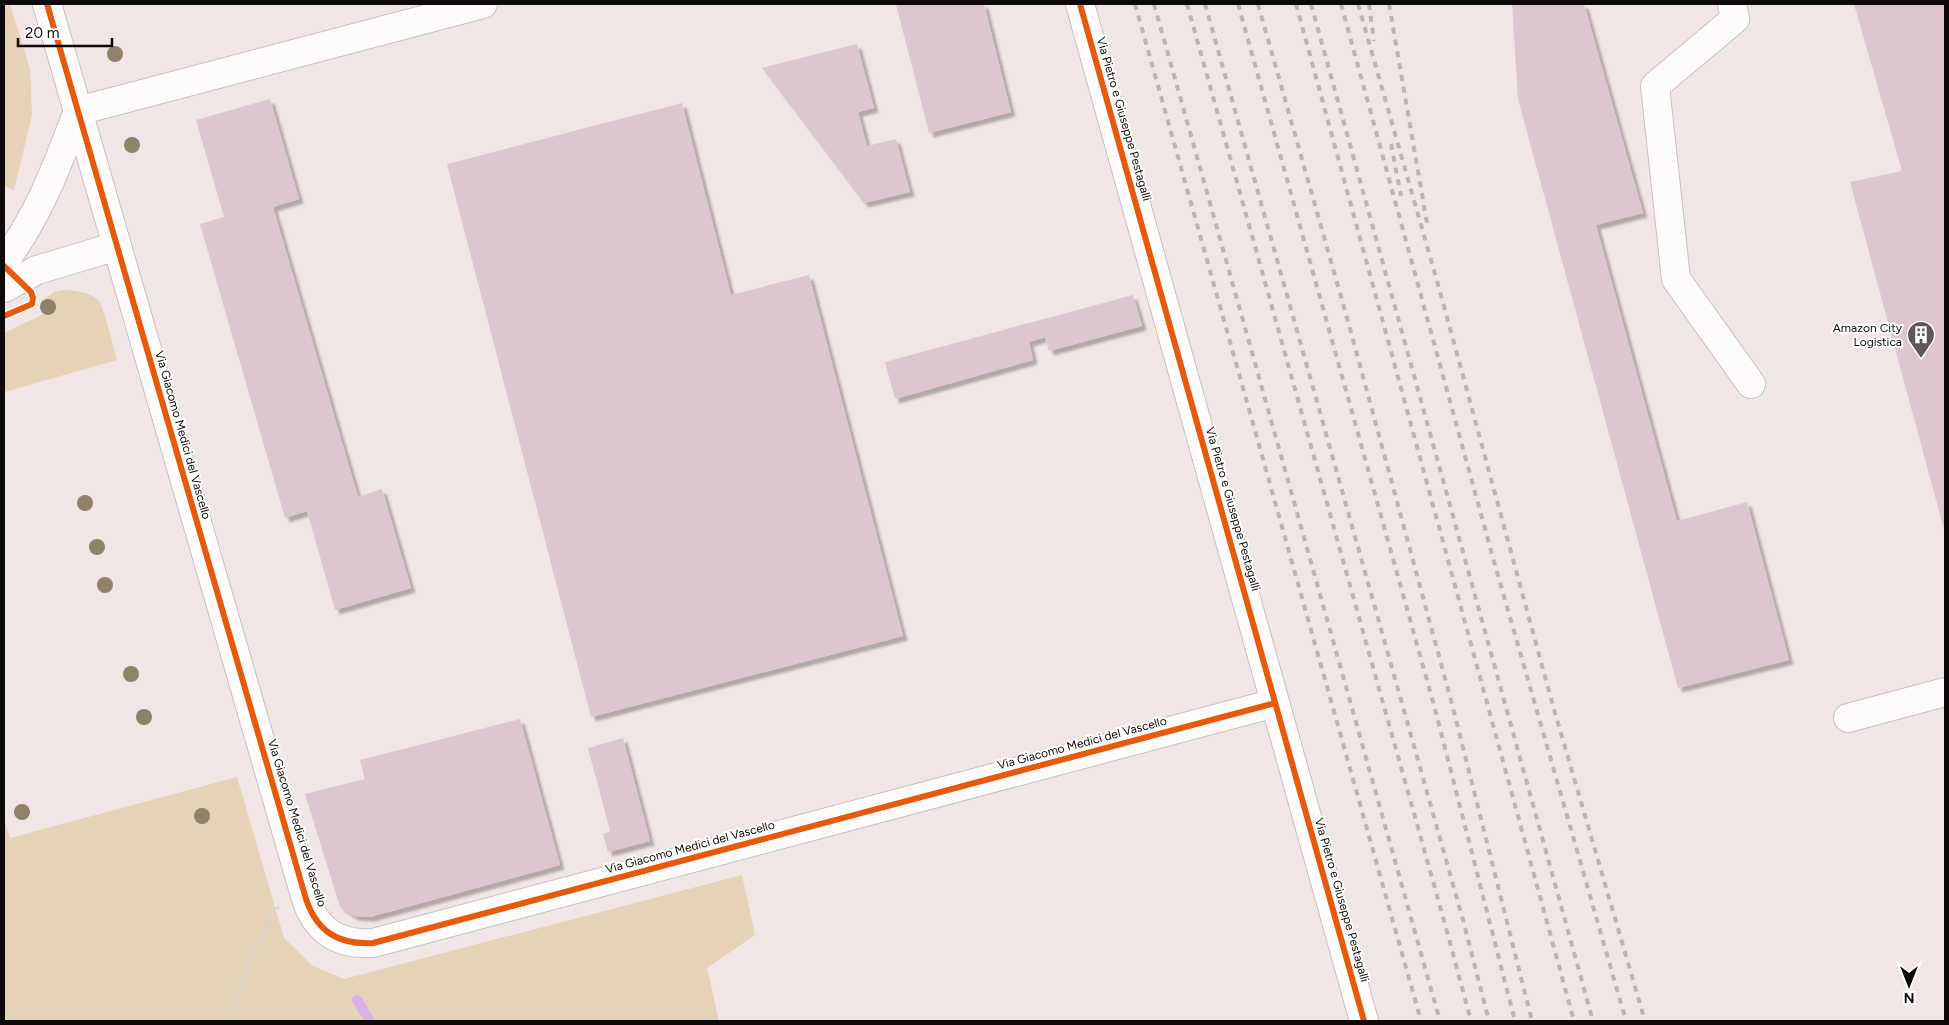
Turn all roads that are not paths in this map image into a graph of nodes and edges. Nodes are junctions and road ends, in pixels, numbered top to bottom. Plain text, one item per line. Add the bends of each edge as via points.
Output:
1 (47, 4) edge
2 (483, 4) edge
3 (1080, 4) edge
4 (1732, 4) edge
5 (78, 111) junction
6 (117, 246) junction
7 (4, 262) edge
8 (4, 288) edge
9 (1751, 384) dead end
10 (1945, 692) edge
11 (1275, 703) junction
12 (1848, 718) dead end
13 (1364, 1021) edge

1 - 5 street, Via Giacomo Medici del Vascello
2 - 5 street
3 - 11 street, Via Pietro e Giuseppe Pestagalli
4 - 9 street via 1735,19 1656,86 1676,279
5 - 6 street, Via Giacomo Medici del Vascello
5 - 7 street via 36,212
6 - 8 street via 37,270
6 - 11 street, Via Giacomo Medici del Vascello via 306,899 315,920 334,937 359,944 373,943
10 - 12 street
11 - 13 street, Via Pietro e Giuseppe Pestagalli

